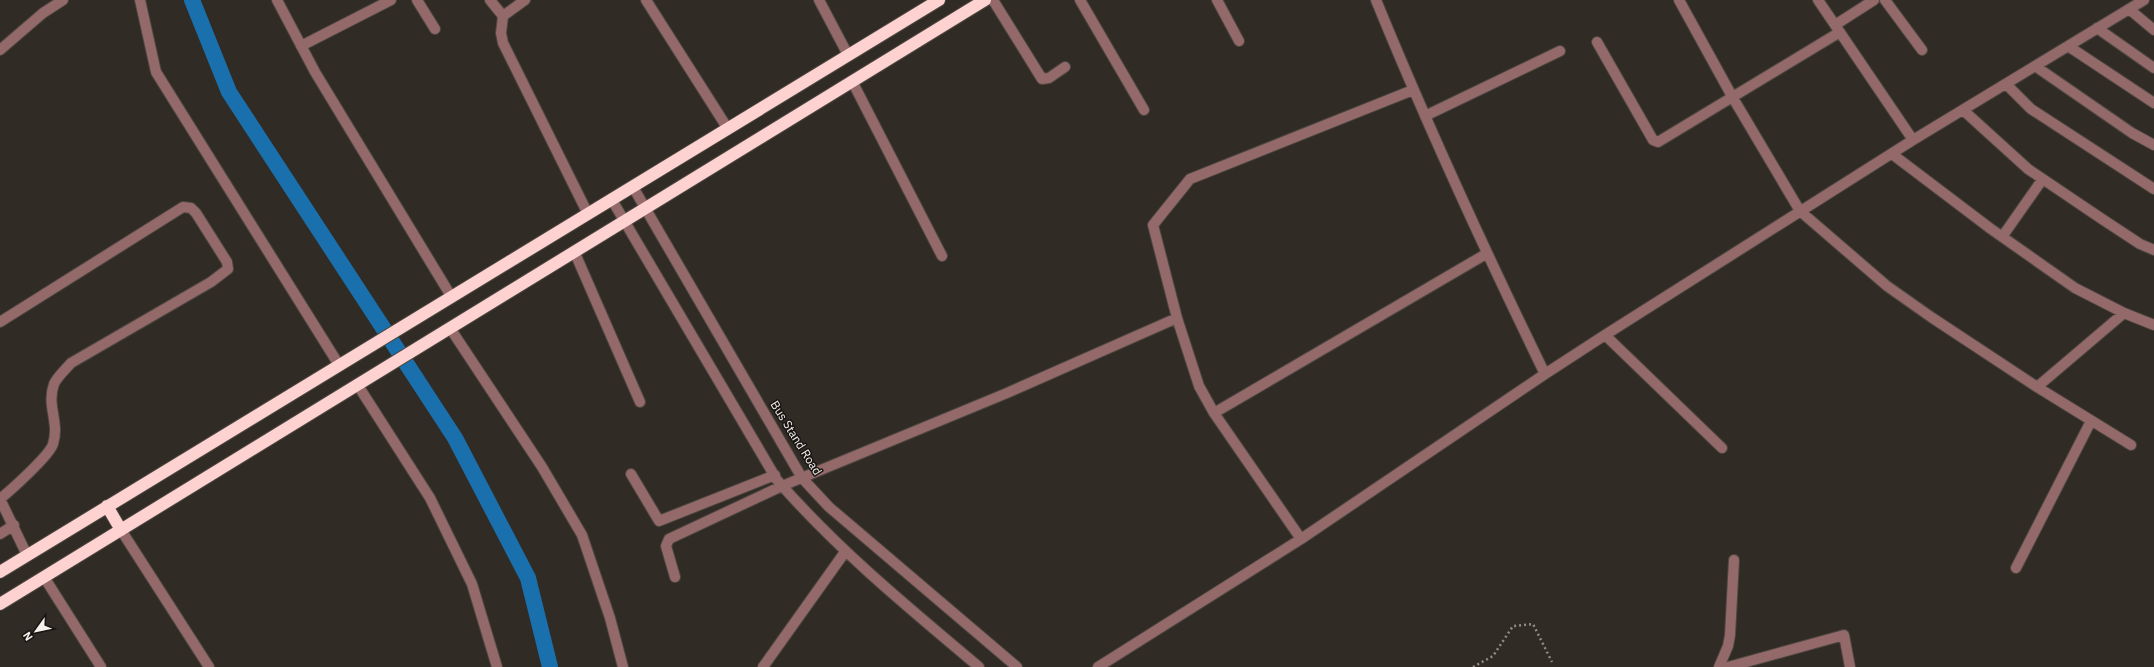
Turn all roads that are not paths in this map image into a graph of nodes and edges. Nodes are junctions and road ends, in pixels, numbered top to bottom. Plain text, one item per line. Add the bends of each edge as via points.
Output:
1 (63, 0) edge
2 (140, 0) edge
3 (277, 0) edge
4 (391, 0) edge
5 (417, 0) edge
6 (490, 0) edge
7 (525, 0) edge
8 (646, 0) edge
9 (819, 0) edge
10 (939, 0) edge
11 (985, 0) edge
12 (993, 0) edge
13 (1080, 0) edge
14 (1217, 0) edge
15 (1376, 0) edge
16 (1679, 0) edge
17 (1818, 0) edge
18 (1874, 0) edge
19 (1885, 0) edge
20 (2144, 0) edge
21 (2129, 9) junction
22 (503, 16) junction
23 (1837, 28) junction
24 (2097, 28) junction
25 (435, 29) dead end
26 (2154, 30) edge
27 (1239, 41) dead end
28 (1597, 42) dead end
29 (301, 46) junction
30 (2068, 46) junction
31 (0, 50) edge
32 (1922, 50) dead end
33 (1560, 51) dead end
34 (848, 55) junction
35 (2035, 66) junction
36 (1065, 67) dead end
37 (2154, 68) edge
38 (852, 81) junction
39 (2006, 84) junction
40 (1413, 90) junction
41 (1733, 98) junction
42 (2154, 103) edge
43 (1144, 110) dead end
44 (1963, 110) junction
45 (1425, 116) junction
46 (728, 129) junction
47 (1913, 140) junction
48 (2154, 145) edge
49 (1892, 154) junction
50 (2042, 180) junction
51 (633, 187) junction
52 (2154, 189) edge
53 (612, 200) junction
54 (646, 208) junction
55 (1800, 211) junction
56 (588, 214) junction
57 (624, 221) junction
58 (2002, 237) junction
59 (2154, 250) edge
60 (574, 251) junction
61 (1486, 254) junction
62 (942, 256) dead end
63 (451, 296) junction
64 (2124, 313) junction
65 (1177, 318) junction
66 (0, 322) edge
67 (2154, 325) edge
68 (450, 328) junction
69 (1605, 335) junction
70 (339, 365) junction
71 (1545, 374) junction
72 (357, 384) junction
73 (2037, 387) junction
74 (640, 402) dead end
75 (1214, 413) junction
76 (2091, 421) junction
77 (2131, 445) dead end
78 (1722, 448) dead end
79 (631, 474) dead end
80 (774, 475) junction
81 (802, 478) junction
82 (782, 486) junction
83 (0, 499) edge
84 (106, 506) junction
85 (14, 525) junction
86 (121, 530) junction
87 (0, 534) edge
88 (1301, 539) junction
89 (845, 552) junction
90 (27, 555) junction
91 (1734, 560) dead end
92 (2016, 568) dead end
93 (0, 572) edge
94 (44, 577) junction
95 (674, 577) dead end
96 (0, 604) edge
97 (101, 667) edge
98 (209, 667) edge
99 (497, 667) edge
100 (623, 667) edge
101 (763, 667) edge
102 (979, 667) edge
103 (1017, 667) edge
104 (1098, 667) edge
105 (1719, 667) edge
106 (1728, 667) edge
107 (1850, 667) edge

1 - 31 street via 43,12
2 - 70 street via 156,72
3 - 29 street
4 - 29 street
5 - 25 street
6 - 22 street
7 - 22 street
8 - 46 street
9 - 34 street
10 - 34 highway
11 - 38 highway
12 - 36 street via 1042,79 1049,78
13 - 43 street
14 - 27 street
15 - 40 street
16 - 41 street
17 - 23 street
18 - 23 street
19 - 32 street
20 - 21 street
21 - 24 street
21 - 26 street
22 - 56 street via 503,43
23 - 41 street
23 - 47 street
24 - 30 street
24 - 37 street
28 - 41 street via 1655,142 1660,142
29 - 63 street
30 - 35 street
30 - 42 street
33 - 45 street
34 - 46 highway
35 - 39 street
35 - 48 street via 2132,133
38 - 54 highway
38 - 62 street
39 - 44 street
39 - 52 street via 2031,109
40 - 45 street
40 - 65 street via 1190,179 1153,225
41 - 55 street
44 - 47 street
44 - 50 street
45 - 61 street
46 - 51 highway
47 - 49 street
49 - 55 street
49 - 58 street
50 - 58 street
50 - 59 street via 2121,232
51 - 53 highway
51 - 54 street, Bus Stand Road
53 - 56 highway
53 - 57 street
54 - 57 highway
54 - 81 street, Bus Stand Road
55 - 69 street
55 - 73 street via 1887,286
56 - 63 highway
57 - 60 highway
57 - 80 street
58 - 64 street via 2075,288
60 - 68 highway
60 - 74 street
61 - 71 street
61 - 75 street
63 - 70 highway
64 - 67 street
64 - 73 street
65 - 75 street via 1200,386
65 - 81 street via 1007,393
66 - 83 street via 183,207 191,208 196,213 227,262 228,269 211,282 71,363 54,383 50,402 56,430 52,446 14,488
68 - 72 highway
68 - 100 street via 542,467 582,535 610,618
69 - 71 street
69 - 78 street
70 - 84 highway
71 - 88 street
72 - 86 highway
72 - 99 street via 430,498 472,584
73 - 76 street
75 - 88 street
76 - 77 street
76 - 92 street
79 - 80 street via 659,521
80 - 82 street
81 - 82 street
81 - 103 street, Bus Stand Road via 829,507
82 - 89 street
82 - 95 street via 669,539 666,546
83 - 85 street
84 - 86 highway
84 - 90 highway
85 - 87 street
85 - 90 street
86 - 94 highway
86 - 98 street
88 - 104 street
89 - 101 street
89 - 102 street
90 - 93 highway
91 - 105 street via 1730,635
94 - 96 highway
94 - 97 street
106 - 107 street via 1844,635

